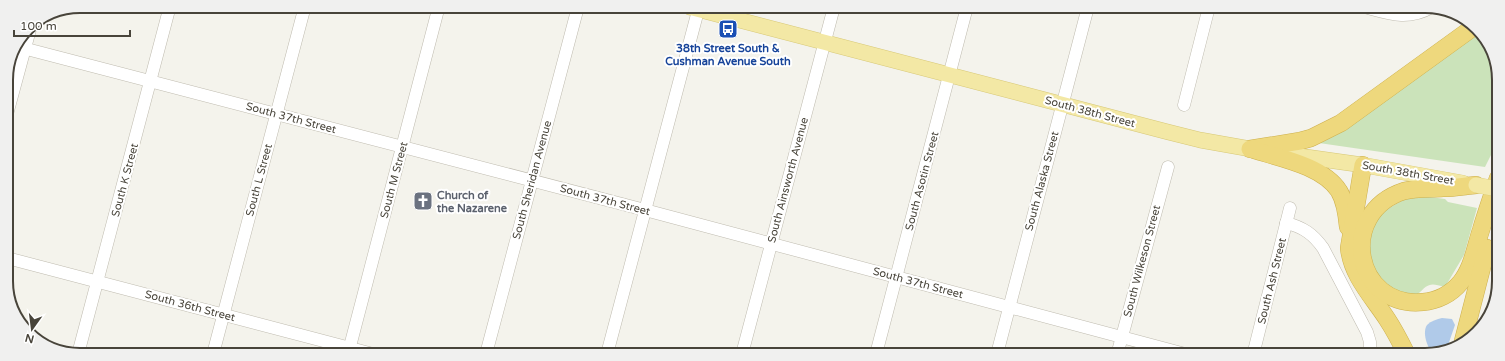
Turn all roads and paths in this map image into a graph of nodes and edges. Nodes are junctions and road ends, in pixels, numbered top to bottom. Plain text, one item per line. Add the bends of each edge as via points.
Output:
1 (168, 13) edge
2 (303, 13) edge
3 (437, 13) edge
4 (576, 13) edge
5 (695, 13) edge
6 (715, 13) edge
7 (832, 13) edge
8 (965, 13) edge
9 (1086, 13) edge
10 (1207, 13) edge
11 (1389, 13) edge
12 (1420, 13) edge
13 (1469, 30) edge
14 (825, 42) junction
15 (22, 47) edge
16 (950, 74) junction
17 (151, 81) junction
18 (13, 87) edge
19 (1184, 104) dead end
20 (1062, 105) junction
21 (276, 114) junction
22 (403, 147) junction
23 (1250, 149) junction
24 (1363, 165) junction
25 (1168, 167) dead end
26 (532, 181) junction
27 (1476, 185) junction
28 (1492, 188) edge
29 (1492, 197) edge
30 (1290, 208) dead end
31 (645, 210) junction
32 (1286, 223) junction
33 (1492, 228) edge
34 (770, 244) junction
35 (1349, 248) junction
36 (13, 260) edge
37 (896, 277) junction
38 (98, 282) junction
39 (1009, 307) junction
40 (223, 315) junction
41 (1465, 335) edge
42 (1122, 337) junction
43 (80, 348) edge
44 (215, 348) edge
45 (338, 348) edge
46 (350, 348) edge
47 (488, 348) edge
48 (609, 348) edge
49 (744, 348) edge
50 (878, 348) edge
51 (999, 348) edge
52 (1119, 348) edge
53 (1163, 348) edge
54 (1255, 348) edge
55 (1370, 348) edge
56 (1403, 348) edge

1 - 17 street, South K Street
2 - 21 street, South L Street
3 - 22 street, South M Street
4 - 26 street, South Sheridan Avenue
5 - 31 street
6 - 14 main road, South 38th Street
7 - 14 street, South Ainsworth Avenue
8 - 16 street, South Asotin Street
9 - 20 street, South Alaska Street
10 - 19 street
11 - 12 street via 1407,16
13 - 23 highway via 1325,132 1300,141
14 - 16 main road, South 38th Street
14 - 34 street, South Ainsworth Avenue
15 - 17 street, South 37th Street
15 - 18 street
16 - 20 main road, South 38th Street
16 - 37 street, South Asotin Street
17 - 21 street, South 37th Street
17 - 38 street, South K Street
20 - 23 main road, South 38th Street via 1200,140
20 - 39 street, South Alaska Street
21 - 22 street, South 37th Street
21 - 40 street, South L Street
22 - 26 street, South 37th Street
22 - 46 street, South M Street
23 - 24 main road, South 38th Street
23 - 35 highway via 1295,162 1334,185 1340,192 1346,211
24 - 27 main road, South 38th Street
24 - 35 highway
25 - 42 street, South Wilkeson Street
26 - 31 street, South 37th Street
26 - 47 street, South Sheridan Avenue
27 - 28 main road, South 38th Street, bridge
27 - 29 highway via 1413,190 1395,195 1380,204 1366,223 1361,240 1362,258 1372,281 1392,296 1406,302 1430,302 1451,292 1470,266
30 - 32 street, South Ash Street
31 - 34 street, South 37th Street
31 - 48 street
32 - 54 street, South Ash Street
32 - 55 street via 1307,231 1323,248 1367,332
33 - 41 highway
34 - 37 street, South 37th Street
34 - 49 street, South Ainsworth Avenue
35 - 56 highway via 1351,261 1359,279 1388,320
36 - 38 street, South 36th Street
37 - 39 street, South 37th Street
37 - 50 street, South Asotin Street
38 - 40 street, South 36th Street
38 - 43 street, South K Street
39 - 42 street, South 37th Street
39 - 51 street, South Alaska Street
40 - 44 street, South L Street
40 - 45 street, South 36th Street
42 - 52 street, South Wilkeson Street
42 - 53 street, South 37th Street

